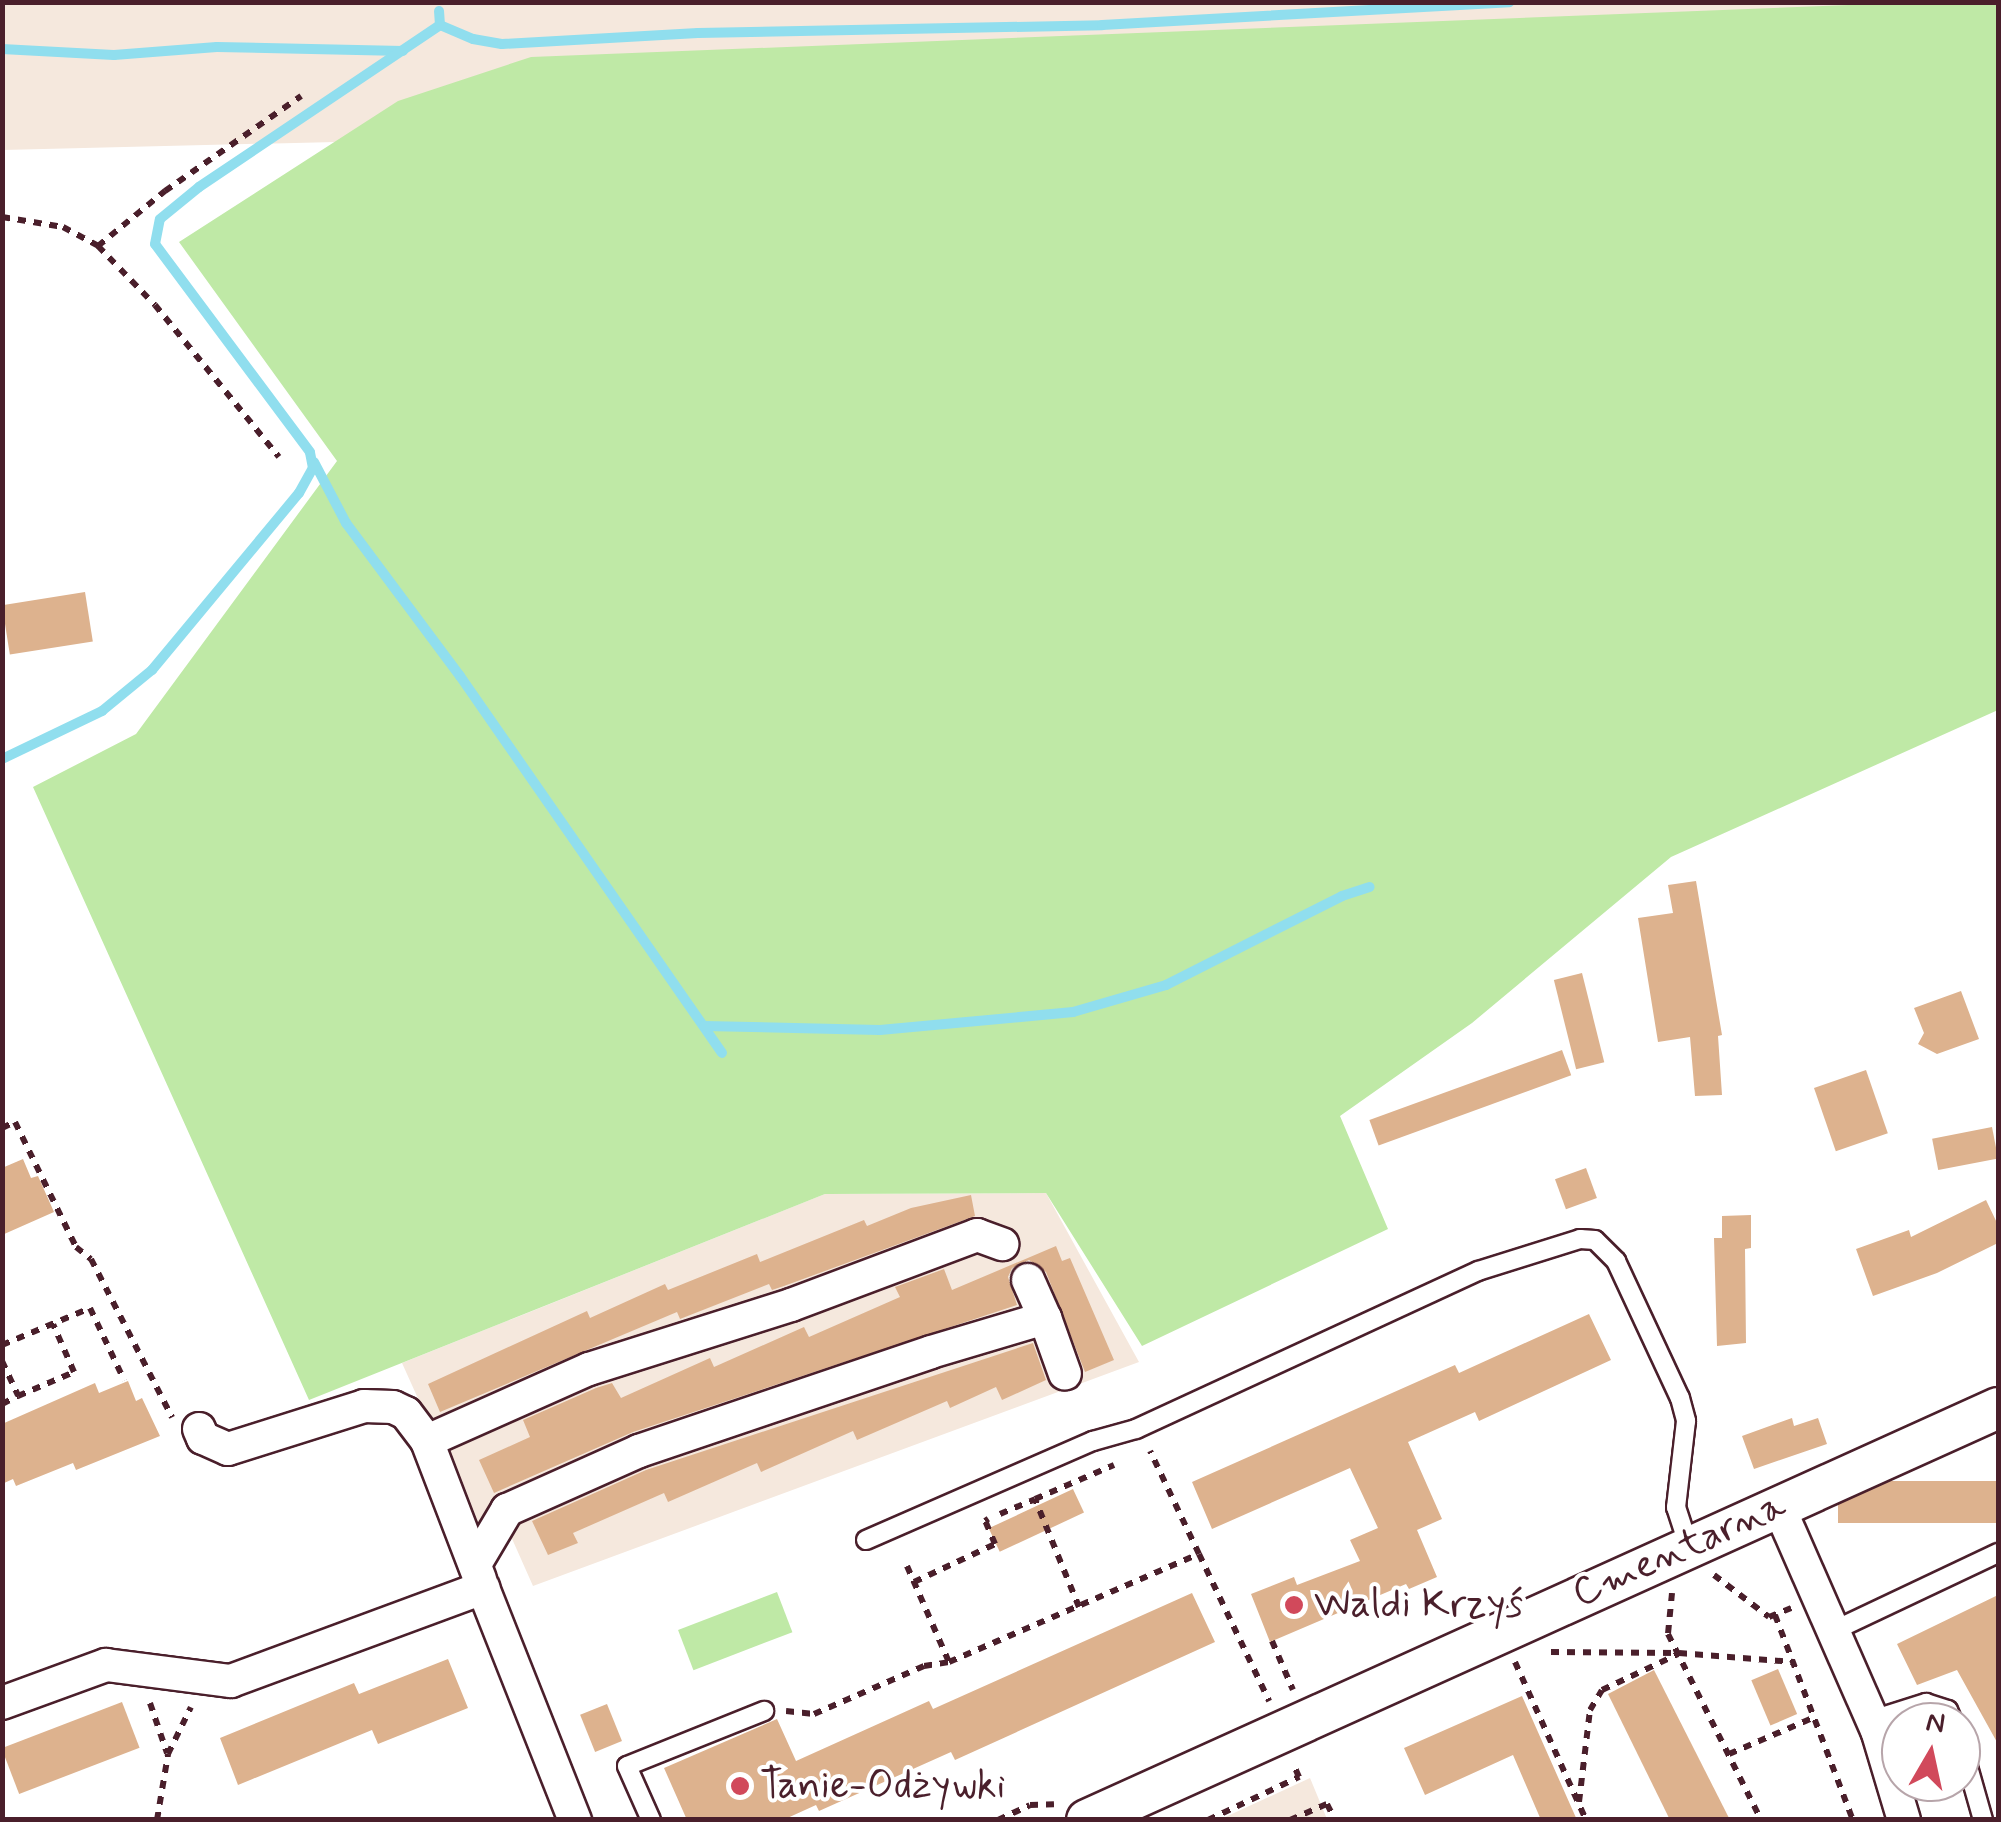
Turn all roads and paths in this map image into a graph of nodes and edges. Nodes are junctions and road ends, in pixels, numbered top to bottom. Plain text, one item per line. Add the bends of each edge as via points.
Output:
1 (301, 96) dead end
2 (2, 217) edge
3 (98, 246) junction
4 (280, 457) dead end
5 (1002, 1244) dead end
6 (1028, 1280) dead end
7 (1044, 1318) junction
8 (52, 1324) junction
9 (2, 1345) edge
10 (2, 1361) edge
11 (1065, 1374) dead end
12 (124, 1380) dead end
13 (18, 1396) junction
14 (2, 1404) edge
15 (1998, 1408) edge
16 (199, 1429) dead end
17 (426, 1441) junction
18 (1167, 1441) dead end
19 (1149, 1450) junction
20 (1133, 1456) dead end
21 (1117, 1464) dead end
22 (1036, 1499) junction
23 (1778, 1505) junction
24 (866, 1540) dead end
25 (1998, 1552) edge
26 (1199, 1554) junction
27 (1681, 1562) junction
28 (907, 1566) dead end
29 (479, 1576) junction
30 (914, 1582) junction
31 (1079, 1607) junction
32 (1775, 1615) dead end
33 (1833, 1631) junction
34 (1272, 1641) dead end
35 (1510, 1652) dead end
36 (1548, 1652) dead end
37 (1680, 1653) junction
38 (1794, 1662) junction
39 (200, 1690) dead end
40 (1297, 1700) dead end
41 (150, 1701) dead end
42 (2, 1703) edge
43 (764, 1711) dead end
44 (1274, 1712) dead end
45 (1815, 1717) junction
46 (1881, 1717) edge
47 (1872, 1720) junction
48 (168, 1754) junction
49 (1728, 1754) junction
50 (1579, 1802) junction
51 (157, 1820) edge
52 (575, 1820) edge
53 (650, 1820) edge
54 (1088, 1820) edge
55 (1290, 1820) edge
56 (1335, 1820) edge
57 (1586, 1820) edge
58 (1761, 1820) edge
59 (1853, 1820) edge
60 (1904, 1820) edge

1 - 3 path
2 - 3 path via 62,227
3 - 4 path via 165,316
5 - 17 street via 977,1235 792,1305 588,1370
6 - 7 street
7 - 11 street
7 - 29 street via 639,1451 507,1510
8 - 9 path
8 - 12 path via 90,1308
8 - 13 path via 74,1372
10 - 13 path
13 - 14 path
15 - 23 street, Cmentarna
16 - 17 street via 203,1438 228,1449 379,1404 406,1413
17 - 29 street
18 - 19 path
19 - 20 path
19 - 26 path
21 - 22 path
22 - 30 path via 985,1520 995,1544
22 - 31 path
23 - 27 street, Cmentarna
23 - 33 street
24 - 27 lane via 1093,1440 1136,1429 1478,1271 1580,1238 1595,1240 1616,1261 1680,1398 1686,1420 1676,1508
25 - 33 lane
26 - 31 path
26 - 44 path
27 - 37 path via 1668,1634
27 - 54 street, Cmentarna
28 - 30 path
29 - 42 street via 231,1681 106,1665
29 - 52 street
30 - 31 path via 949,1662
32 - 38 path
33 - 47 street
34 - 40 path
35 - 50 path
36 - 37 path
37 - 38 path
37 - 49 path
37 - 50 path via 1602,1690 1590,1710
38 - 45 path
39 - 48 path
41 - 48 path
43 - 53 lane via 627,1766
45 - 49 path
45 - 59 path
46 - 47 lane
47 - 60 street
48 - 51 path
49 - 58 path
50 - 57 path
55 - 56 path via 1328,1804

